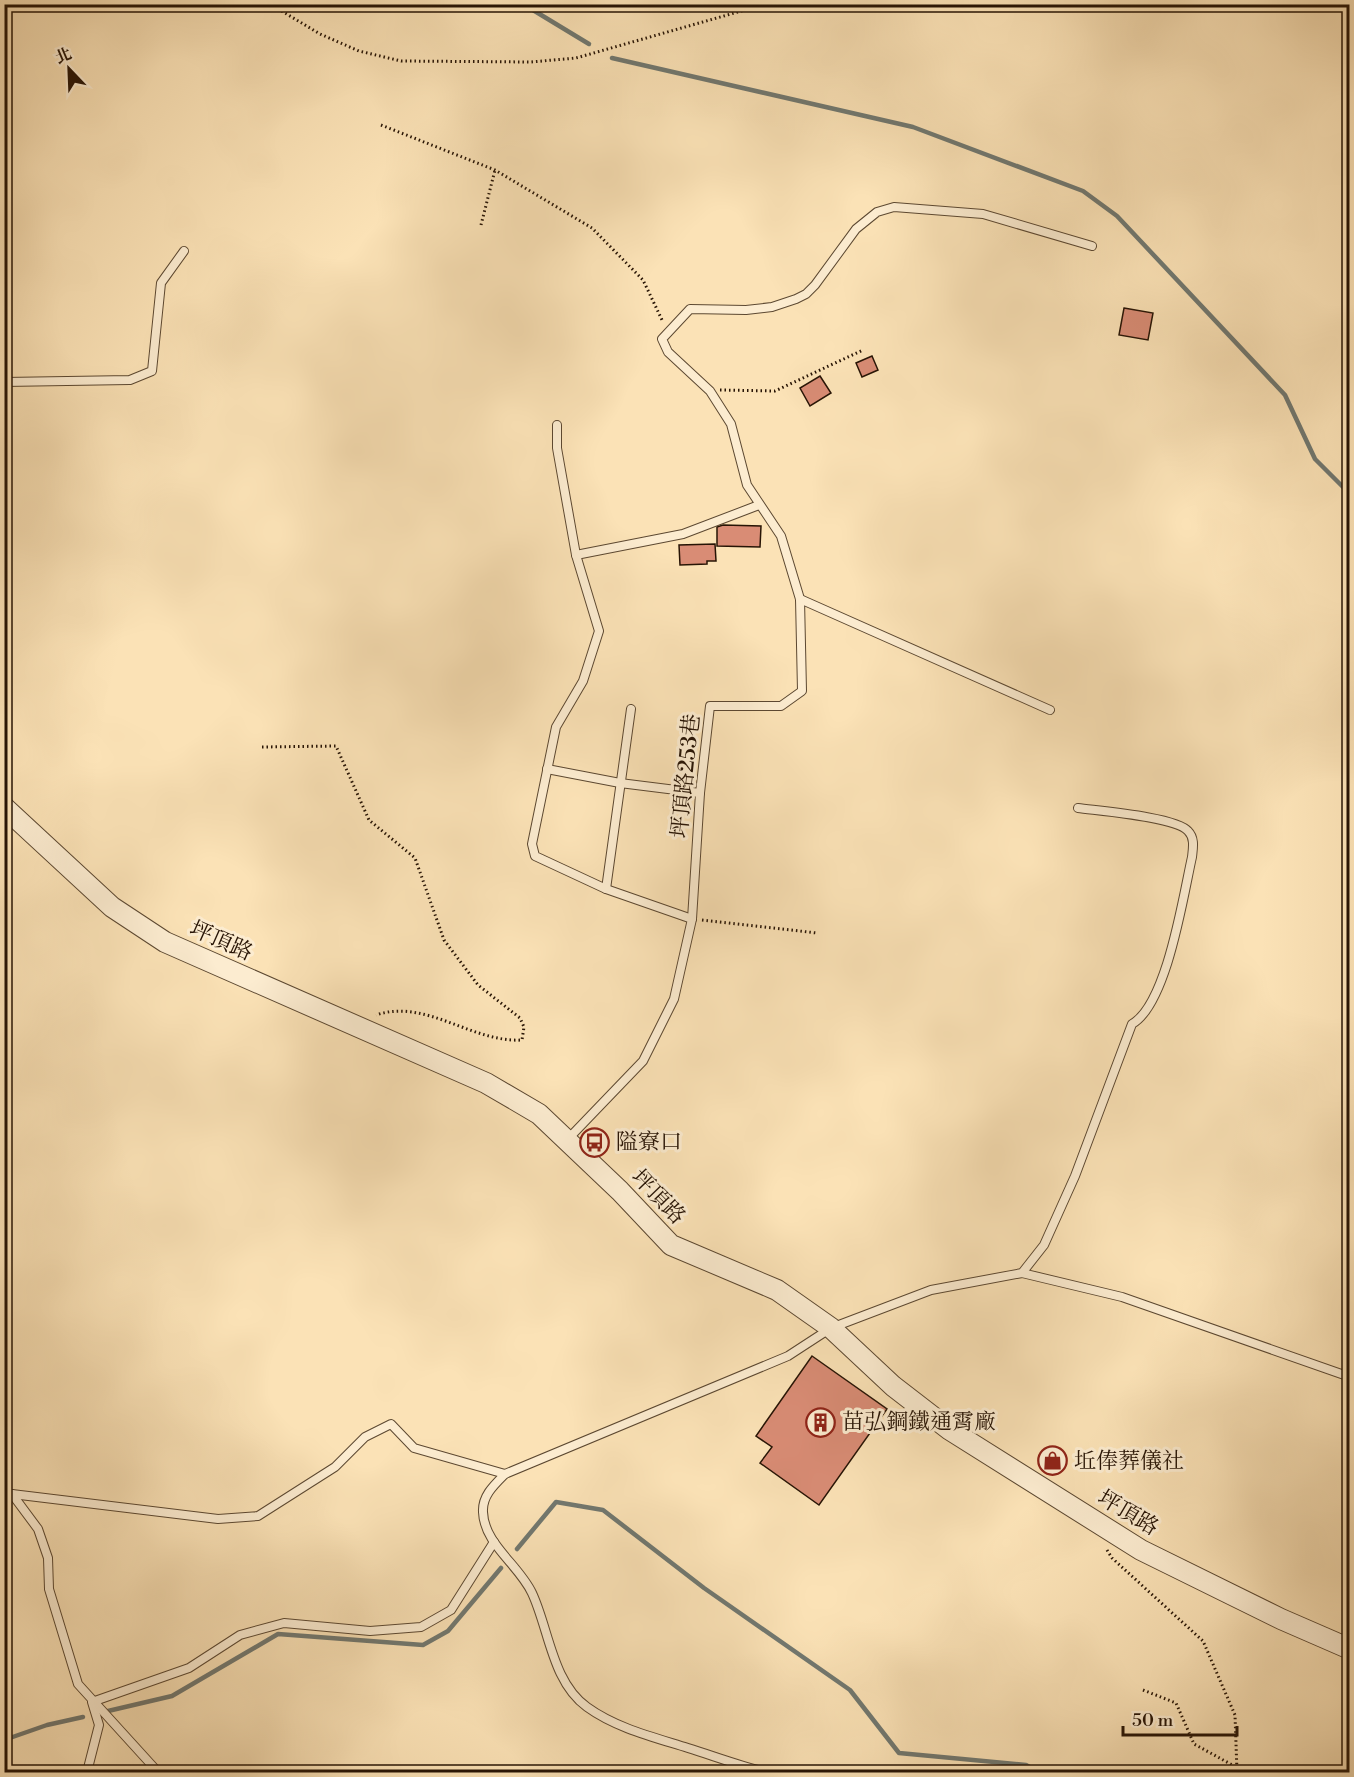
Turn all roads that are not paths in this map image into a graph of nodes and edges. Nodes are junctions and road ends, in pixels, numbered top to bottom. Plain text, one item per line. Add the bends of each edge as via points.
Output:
1 (1092, 246) dead end
2 (184, 251) dead end
3 (4, 382) edge
4 (556, 425) dead end
5 (759, 505) junction
6 (576, 555) junction
7 (800, 599) junction
8 (631, 709) dead end
9 (1050, 710) dead end
10 (547, 769) junction
11 (620, 783) junction
12 (700, 793) junction
13 (4, 807) edge
14 (1078, 808) dead end
15 (606, 889) junction
16 (692, 919) junction
17 (567, 1140) junction
18 (1022, 1273) junction
19 (831, 1328) junction
20 (1350, 1377) edge
21 (505, 1474) junction
22 (8, 1493) edge
23 (494, 1542) junction
24 (1350, 1649) edge
25 (92, 1701) junction
26 (87, 1773) edge
27 (158, 1773) edge
28 (766, 1773) edge

1 - 5 lane, 坪頂路253巷 via 983,214 894,207 876,212 856,229 806,294 772,307 690,309 662,339 668,352 710,391 731,424 747,485
2 - 3 lane via 161,283 152,371 130,380
4 - 6 lane
5 - 6 lane via 683,534
5 - 7 lane, 坪頂路253巷 via 781,536
6 - 10 lane via 599,631 583,681 556,727
7 - 9 lane
7 - 12 lane, 坪頂路253巷 via 802,691 781,706 710,706
8 - 11 lane
10 - 11 lane
10 - 15 lane via 532,844 535,856
11 - 12 lane
11 - 15 lane
12 - 16 lane, 坪頂路253巷
13 - 17 street, 坪頂路 via 112,907 165,942 486,1083 539,1114
14 - 18 lane via 1186,828 1193,837 1192,857 1164,977 1149,1008 1132,1024 1044,1245
15 - 16 lane
16 - 17 lane, 坪頂路253巷 via 674,999 643,1061
17 - 19 street, 坪頂路 via 671,1245 777,1290
18 - 19 lane via 931,1290
18 - 20 lane via 1122,1297
19 - 21 lane via 788,1356
19 - 24 street, 坪頂路 via 893,1386 950,1430 1141,1550
21 - 22 lane via 414,1448 391,1424 365,1437 335,1467 258,1516 218,1519
21 - 23 lane via 485,1498 485,1525
22 - 25 lane via 38,1529 48,1558 49,1589 78,1684
23 - 25 lane via 451,1610 421,1627 370,1631 284,1623 240,1635 189,1668
23 - 28 lane via 532,1592 566,1684 584,1704 604,1718 646,1734
25 - 26 lane via 99,1725
25 - 27 lane

